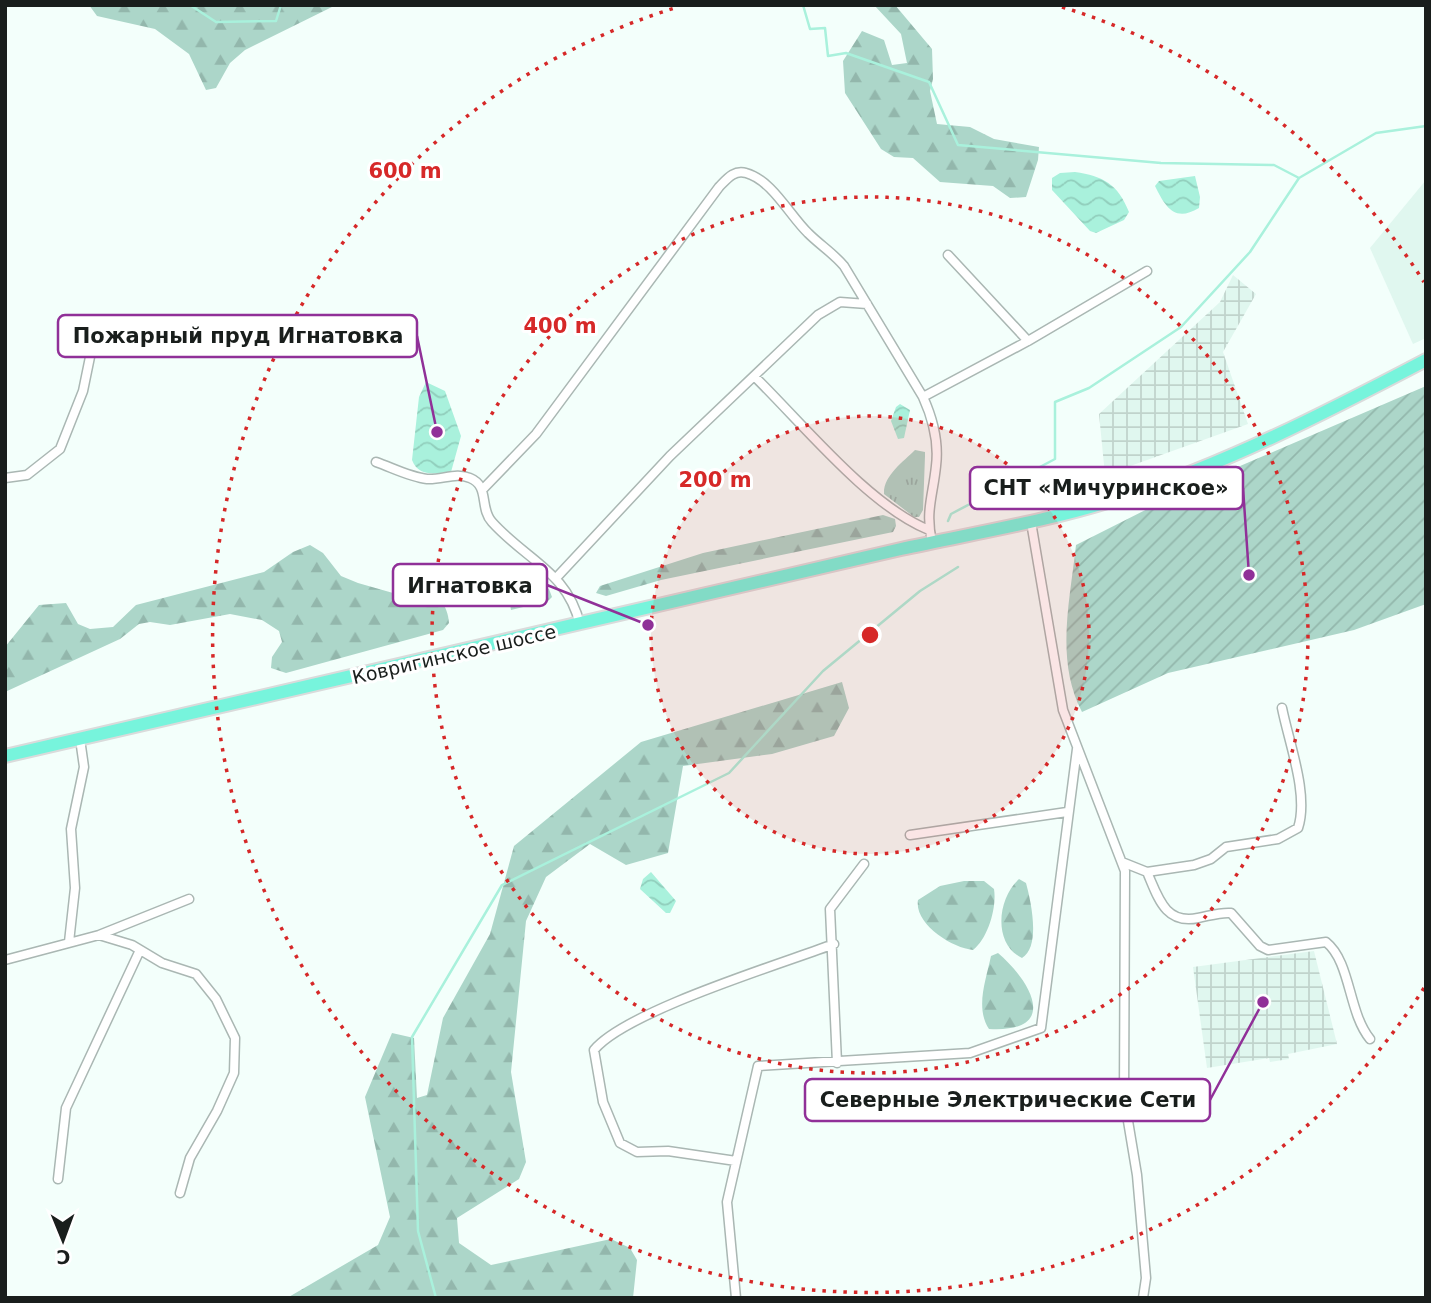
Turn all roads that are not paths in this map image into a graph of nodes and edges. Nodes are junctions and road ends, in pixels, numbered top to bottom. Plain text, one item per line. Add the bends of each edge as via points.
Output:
1 (948, 256) dead end
2 (1147, 271) dead end
3 (867, 304) junction
4 (79, 334) dead end
5 (1028, 341) junction
6 (1426, 360) edge
7 (755, 377) junction
8 (923, 397) junction
9 (376, 462) dead end
10 (5, 478) edge
11 (483, 489) junction
12 (1031, 522) junction
13 (931, 536) junction
14 (557, 578) junction
15 (580, 625) junction
16 (1282, 708) dead end
17 (80, 739) junction
18 (1077, 749) junction
19 (5, 756) edge
20 (1067, 812) junction
21 (910, 835) dead end
22 (1122, 862) junction
23 (864, 864) dead end
24 (1147, 872) junction
25 (189, 899) dead end
26 (99, 935) junction
27 (69, 942) junction
28 (834, 944) junction
29 (140, 950) junction
30 (5, 960) edge
31 (1370, 1039) dead end
32 (837, 1063) junction
33 (736, 1161) junction
34 (58, 1179) dead end
35 (180, 1192) dead end
36 (736, 1298) edge
37 (1143, 1298) edge

1 - 5 street
2 - 5 street
3 - 7 street via 829,305
3 - 8 street
3 - 11 street via 831,251 810,235 761,181 746,173 731,175 536,434
4 - 10 street via 90,358 83,391 60,449 27,475
5 - 8 street
6 - 12 main road via 1195,472
7 - 13 street via 862,484
7 - 14 street via 670,456
8 - 13 street via 937,451 928,501
9 - 11 street via 428,479 468,477
11 - 14 street via 491,520 532,561
12 - 13 main road, Ковригинское шоссе
12 - 18 street via 1063,710
13 - 15 main road, Ковригинское шоссе via 901,549
14 - 15 street via 575,603
15 - 17 main road, Ковригинское шоссе
16 - 24 street via 1301,798 1298,828 1278,839 1226,847 1211,859 1194,864
17 - 19 main road, Ковригинское шоссе
17 - 27 street via 84,767 71,829 75,888
18 - 20 street
18 - 22 street
20 - 21 street
20 - 32 street via 1041,1028 970,1053
22 - 24 street
22 - 37 street via 1126,887 1124,1097 1137,1175 1146,1278
23 - 28 street via 830,909
24 - 31 street via 1162,907 1179,919 1231,913 1268,950 1326,942 1337,953 1356,1020
25 - 26 street
26 - 27 street
26 - 29 street
27 - 30 street
28 - 32 street
28 - 33 street via 669,1004 594,1050 603,1102 620,1143 638,1152 668,1151
29 - 34 street via 66,1108
29 - 35 street via 197,974 216,999 235,1038 234,1073 190,1158
32 - 33 street via 758,1066
33 - 36 street via 727,1202

